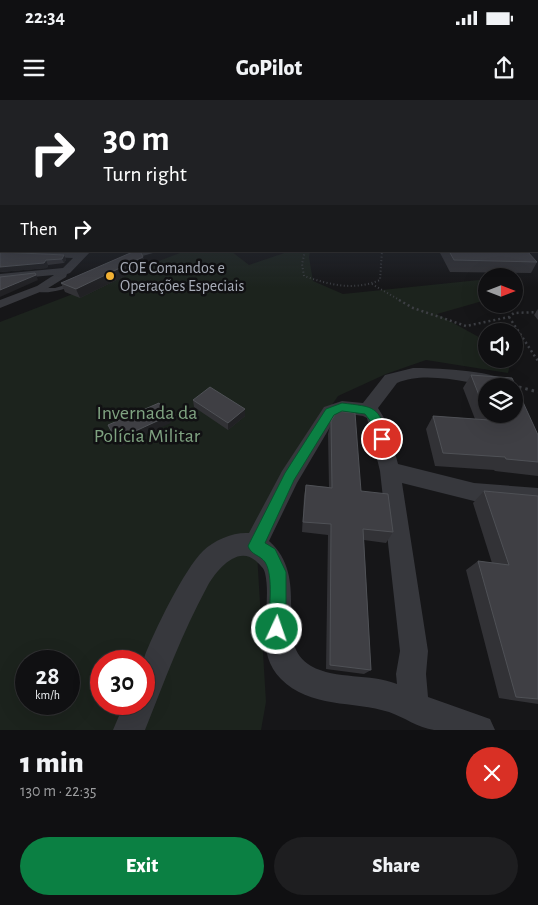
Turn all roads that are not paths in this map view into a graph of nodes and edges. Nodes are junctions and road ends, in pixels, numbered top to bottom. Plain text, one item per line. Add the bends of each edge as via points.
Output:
1 (0, 252) edge
2 (154, 252) edge
3 (84, 253) edge
4 (129, 258) edge
5 (64, 273) junction
6 (0, 277) edge
7 (78, 282) edge
8 (35, 290) junction
9 (0, 304) edge
10 (478, 379) edge
11 (367, 410) junction
12 (390, 471) junction
13 (538, 498) edge
14 (255, 546) junction
15 (155, 668) edge
16 (414, 708) junction
17 (135, 715) edge
18 (129, 730) edge
19 (479, 730) edge

1 - 3 street
2 - 4 lane
3 - 5 street
5 - 6 street
5 - 8 street via 52,283
7 - 8 lane via 63,289
8 - 9 street
10 - 11 street via 404,374 392,379
11 - 12 street via 378,423
11 - 14 street via 342,407 330,412 290,477
12 - 13 street via 474,492
12 - 16 street via 414,651 411,674
14 - 15 street via 236,545 217,554 203,570
14 - 16 street via 269,554 278,572 279,650 290,668 324,686 389,697
16 - 19 street
17 - 18 street

